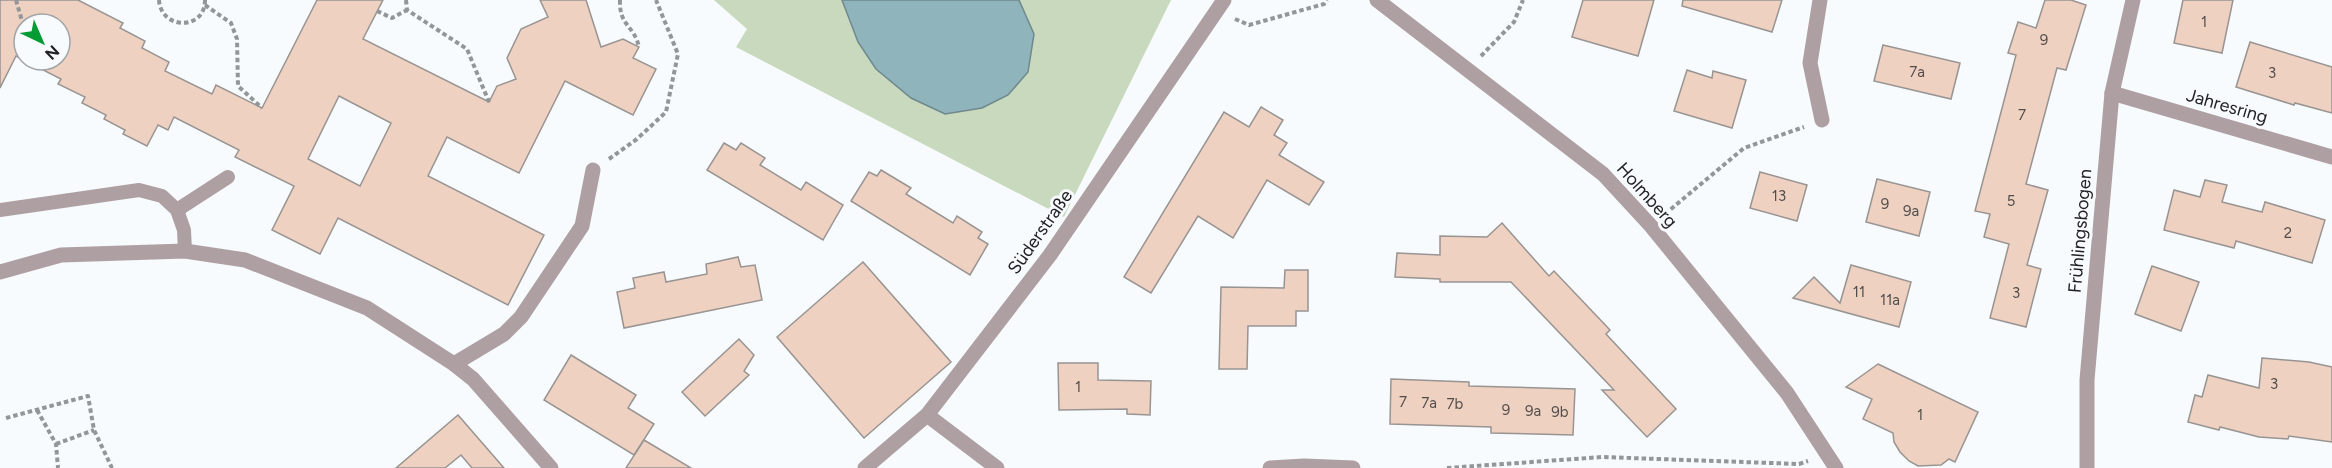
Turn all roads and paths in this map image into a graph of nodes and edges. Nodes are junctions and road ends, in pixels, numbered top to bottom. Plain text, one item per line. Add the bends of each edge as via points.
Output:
1 (159, 0) edge
2 (406, 0) edge
3 (620, 0) edge
4 (656, 0) edge
5 (1327, 0) edge
6 (1377, 0) edge
7 (1523, 0) edge
8 (1820, 0) edge
9 (2133, 0) edge
10 (205, 3) edge
11 (1220, 6) edge
12 (407, 10) junction
13 (377, 11) dead end
14 (639, 47) dead end
15 (1469, 69) junction
16 (2112, 93) junction
17 (489, 102) dead end
18 (262, 108) dead end
19 (1822, 120) joint
20 (2332, 157) edge
21 (593, 170) joint
22 (228, 177) dead end
23 (0, 210) edge
24 (177, 210) junction
25 (1651, 226) junction
26 (185, 251) junction
27 (0, 272) edge
28 (454, 364) junction
29 (37, 410) junction
30 (927, 415) junction
31 (6, 418) dead end
32 (94, 430) junction
33 (56, 444) junction
34 (1827, 453) junction
35 (58, 468) edge
36 (112, 468) edge
37 (551, 468) edge
38 (864, 468) edge
39 (997, 468) edge
40 (1270, 468) edge
41 (1353, 468) edge
42 (1447, 468) edge
43 (1836, 468) edge
44 (2087, 468) edge

1 - 10 path via 164,16 181,24 197,18
2 - 12 path
3 - 14 path via 619,14
4 - 21 path via 678,54 666,112 637,139
5 - 11 path via 1249,25
6 - 15 street, Holmberg
7 - 15 path via 1514,22
8 - 19 street via 1810,63
9 - 16 street, Frühlingsbogen
10 - 18 path via 231,23 237,39 238,86
11 - 30 street, Süderstraße via 1050,255
12 - 13 path via 392,18
12 - 17 path via 467,49
15 - 25 street, Holmberg via 1603,174
16 - 20 street, Jahresring
16 - 44 street, Frühlingsbogen via 2087,380
19 - 25 path via 1744,148
21 - 28 street via 582,226 521,317 504,334
22 - 24 lane
23 - 24 lane via 139,190 162,196
24 - 26 lane via 184,230
25 - 34 street, Holmberg via 1787,393
26 - 27 street via 61,255
26 - 28 street via 245,260 368,308
28 - 37 street via 473,379
29 - 31 path
29 - 32 path via 88,396
29 - 33 path
30 - 38 street, Süderstraße
30 - 39 street
32 - 33 path
32 - 36 path
33 - 35 path
34 - 42 path via 1799,464 1602,457
34 - 43 street, Holmberg
40 - 41 street

